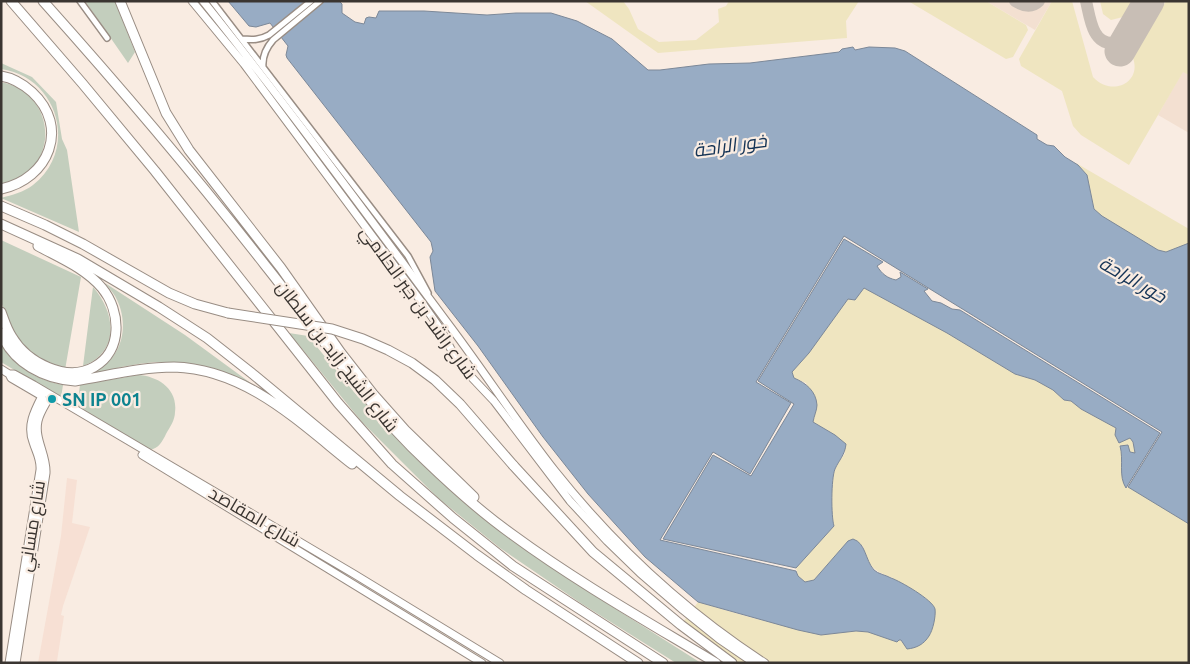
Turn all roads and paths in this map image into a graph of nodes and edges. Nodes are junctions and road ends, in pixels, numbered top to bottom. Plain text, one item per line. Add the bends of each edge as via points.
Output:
1 (11, 1) edge
2 (43, 1) edge
3 (80, 1) edge
4 (120, 1) edge
5 (192, 1) edge
6 (202, 1) edge
7 (212, 1) edge
8 (310, 1) edge
9 (320, 1) edge
10 (107, 38) dead end
11 (271, 38) junction
12 (242, 39) junction
13 (264, 67) junction
14 (1, 76) edge
15 (1, 189) edge
16 (1, 206) edge
17 (1, 224) edge
18 (390, 246) junction
19 (77, 263) junction
20 (413, 264) junction
21 (434, 305) junction
22 (1, 312) edge
23 (1, 333) edge
24 (445, 336) junction
25 (469, 354) junction
26 (1, 369) edge
27 (83, 375) junction
28 (63, 376) junction
29 (46, 396) junction
30 (95, 424) junction
31 (400, 496) junction
32 (514, 536) junction
33 (19, 623) junction
34 (9, 663) edge
35 (16, 663) edge
36 (482, 663) edge
37 (500, 663) edge
38 (638, 663) edge
39 (663, 663) edge
40 (716, 663) edge
41 (732, 663) edge
42 (754, 663) edge
43 (765, 663) edge

1 - 39 highway, شارع الشيخ زايد بن سلطان via 156,171 338,403 392,464 446,513 513,566
2 - 32 highway, شارع الشيخ زايد بن سلطان via 182,162 378,411 425,460
3 - 10 street
4 - 32 highway via 166,113 189,150 373,394 411,436
5 - 24 main road, شارع راشد بن جبر الحلامي via 275,105
6 - 18 main road, شارع راشد بن جبر الحلامي
7 - 12 street
8 - 11 street
9 - 11 street
11 - 12 street
11 - 13 street via 264,55
12 - 13 street
13 - 20 street
14 - 15 highway via 17,81 34,94 46,111 51,132 48,152 37,171 19,184
16 - 41 highway, bridge via 46,225 195,304 228,313 332,329 363,339 412,363 460,404 593,552
17 - 19 highway
18 - 20 main road via 408,264
18 - 21 main road, شارع راشد بن جبر الحلامي
19 - 27 highway via 103,289 117,326 112,348 105,358
19 - 31 highway via 107,276 207,338
20 - 21 street
21 - 25 main road, شارع راشد بن جبر الحلامي
22 - 28 highway via 11,336 26,354
23 - 28 highway via 14,354 27,365 39,372
24 - 25 main road via 462,359
24 - 42 main road, شارع راشد بن جبر الحلامي via 459,364 494,401 570,501 607,541 683,610
25 - 43 main road, شارع راشد بن جبر الحلامي via 546,459 612,536 686,605
26 - 29 main road, شارع المقاصد via 22,378
27 - 28 highway
27 - 31 highway via 173,367 216,374 265,396 370,477
29 - 30 main road, شارع المقاصد
29 - 33 main road, شارع مِسانِي via 37,428 46,468
30 - 36 main road, شارع المقاصد
30 - 37 main road, شارع المقاصد
31 - 38 highway via 526,590
32 - 40 highway, شارع الشيخ زايد بن سلطان via 590,587
33 - 34 main road, شارع مِسانِي
33 - 35 main road, شارع مِسانِي

